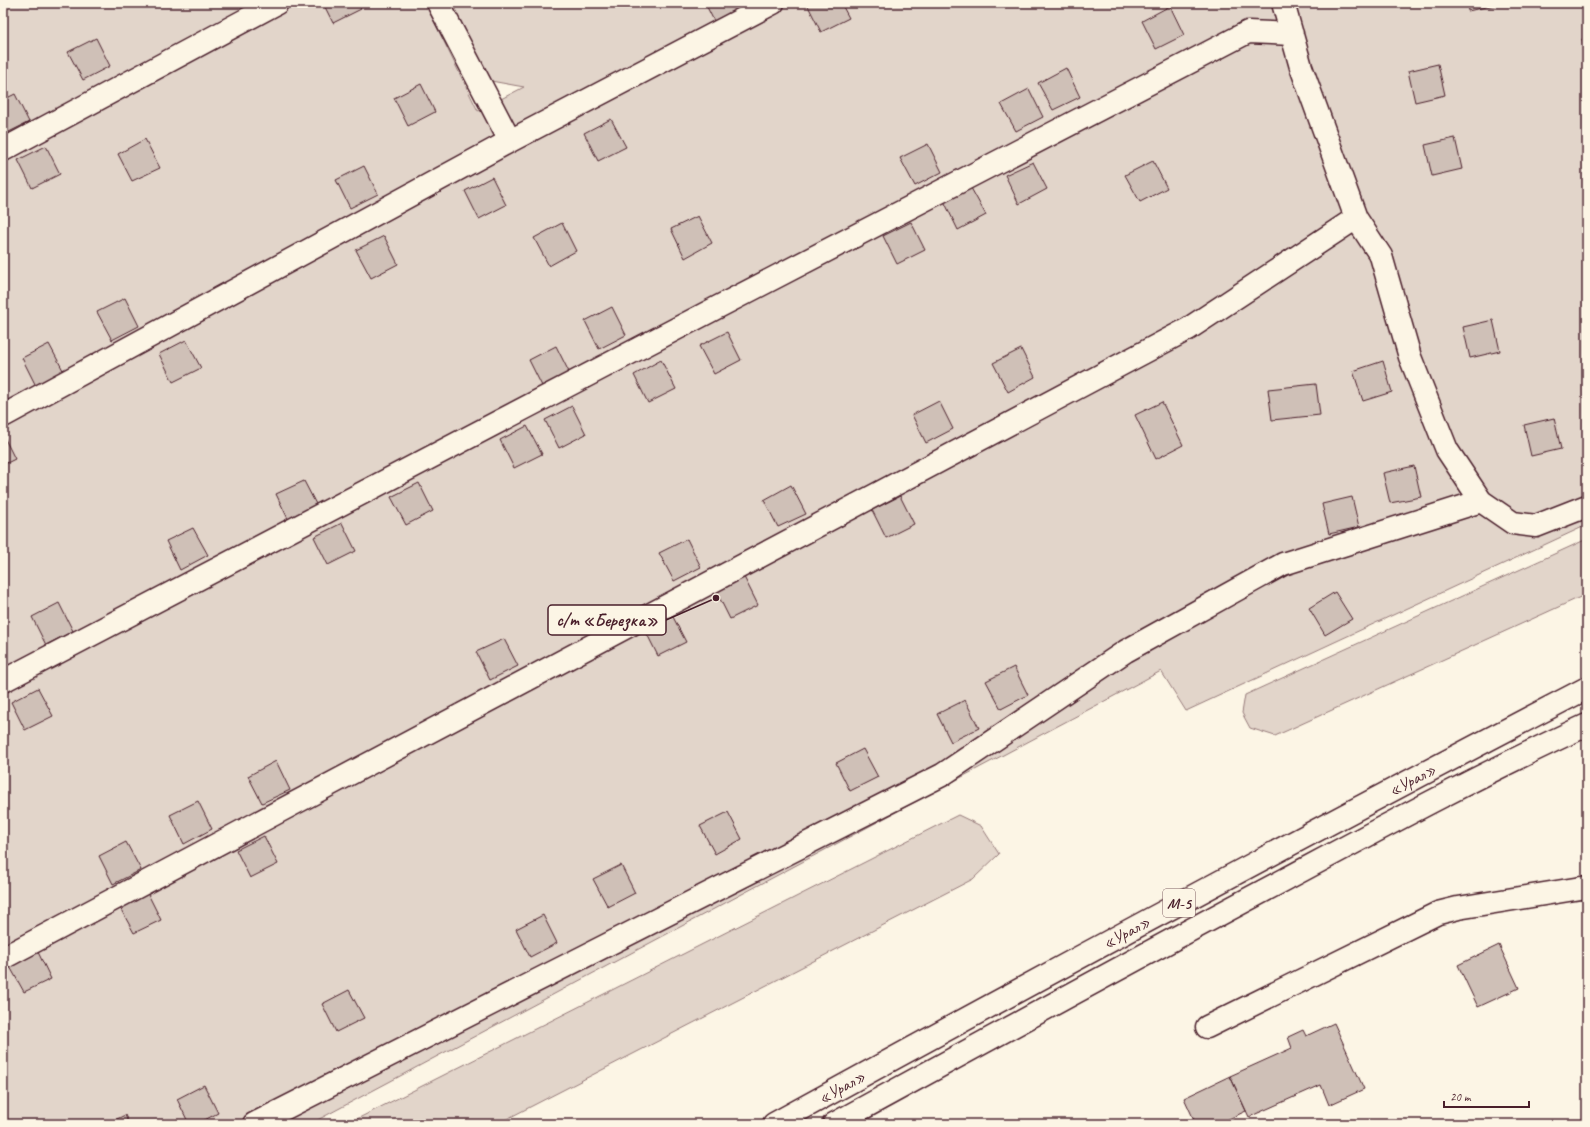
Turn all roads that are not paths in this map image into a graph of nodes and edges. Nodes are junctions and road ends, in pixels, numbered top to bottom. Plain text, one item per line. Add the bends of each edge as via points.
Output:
1 (277, 3) edge
2 (438, 3) edge
3 (773, 3) edge
4 (1283, 3) edge
5 (1292, 34) junction
6 (510, 141) junction
7 (3, 150) edge
8 (1356, 218) junction
9 (3, 416) edge
10 (1481, 501) junction
11 (1587, 506) edge
12 (3, 681) edge
13 (1587, 688) edge
14 (1587, 725) edge
15 (1587, 887) edge
16 (3, 958) edge
17 (1207, 1027) dead end
18 (254, 1124) edge
19 (774, 1124) edge
20 (834, 1124) edge

1 - 7 main road
2 - 6 main road
3 - 6 main road
4 - 5 main road
5 - 8 main road via 1301,67
5 - 12 main road via 1248,32
6 - 9 main road
8 - 10 main road via 1381,256 1410,357 1447,450
8 - 16 main road via 1188,329
10 - 11 main road via 1513,522 1536,526
10 - 18 main road via 1283,564 1126,651 942,775
13 - 19 main road, «Урал» / М-5 via 1084,954
14 - 20 main road, «Урал» / М-5 via 1542,745 1408,814 1099,978
15 - 17 main road via 1438,913

